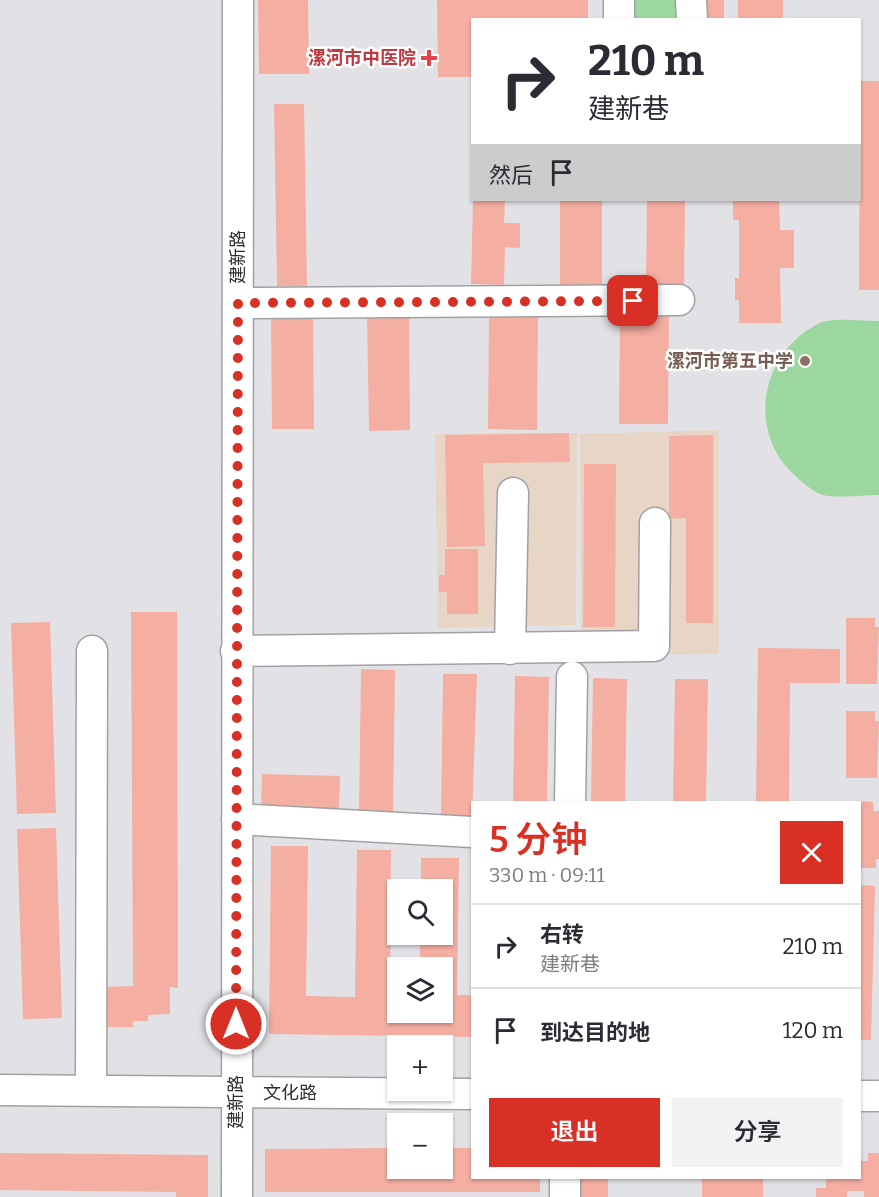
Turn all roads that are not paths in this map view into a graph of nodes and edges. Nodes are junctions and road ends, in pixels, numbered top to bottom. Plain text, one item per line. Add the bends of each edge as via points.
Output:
1 (238, 0) edge
2 (619, 0) edge
3 (691, 0) edge
4 (619, 18) edge
5 (692, 18) edge
6 (679, 300) dead end
7 (238, 303) junction
8 (513, 493) dead end
9 (655, 523) dead end
10 (510, 649) junction
11 (92, 651) dead end
12 (236, 651) junction
13 (572, 677) dead end
14 (570, 801) edge
15 (237, 819) junction
16 (471, 832) edge
17 (0, 1090) edge
18 (91, 1091) junction
19 (236, 1093) junction
20 (471, 1094) edge
21 (861, 1096) edge
22 (879, 1096) edge
23 (565, 1179) edge
24 (237, 1197) edge
25 (565, 1197) edge

1 - 7 street, 建新路
2 - 4 street
3 - 5 street
6 - 7 street
7 - 12 street, 建新路
8 - 10 street
9 - 10 street via 654,646
10 - 12 street
11 - 18 street
12 - 15 street, 建新路
13 - 14 street
15 - 16 street
15 - 19 street, 建新路
17 - 18 street, 文化路
18 - 19 street, 文化路
19 - 20 street, 文化路
19 - 24 street, 建新路
21 - 22 street
23 - 25 street

